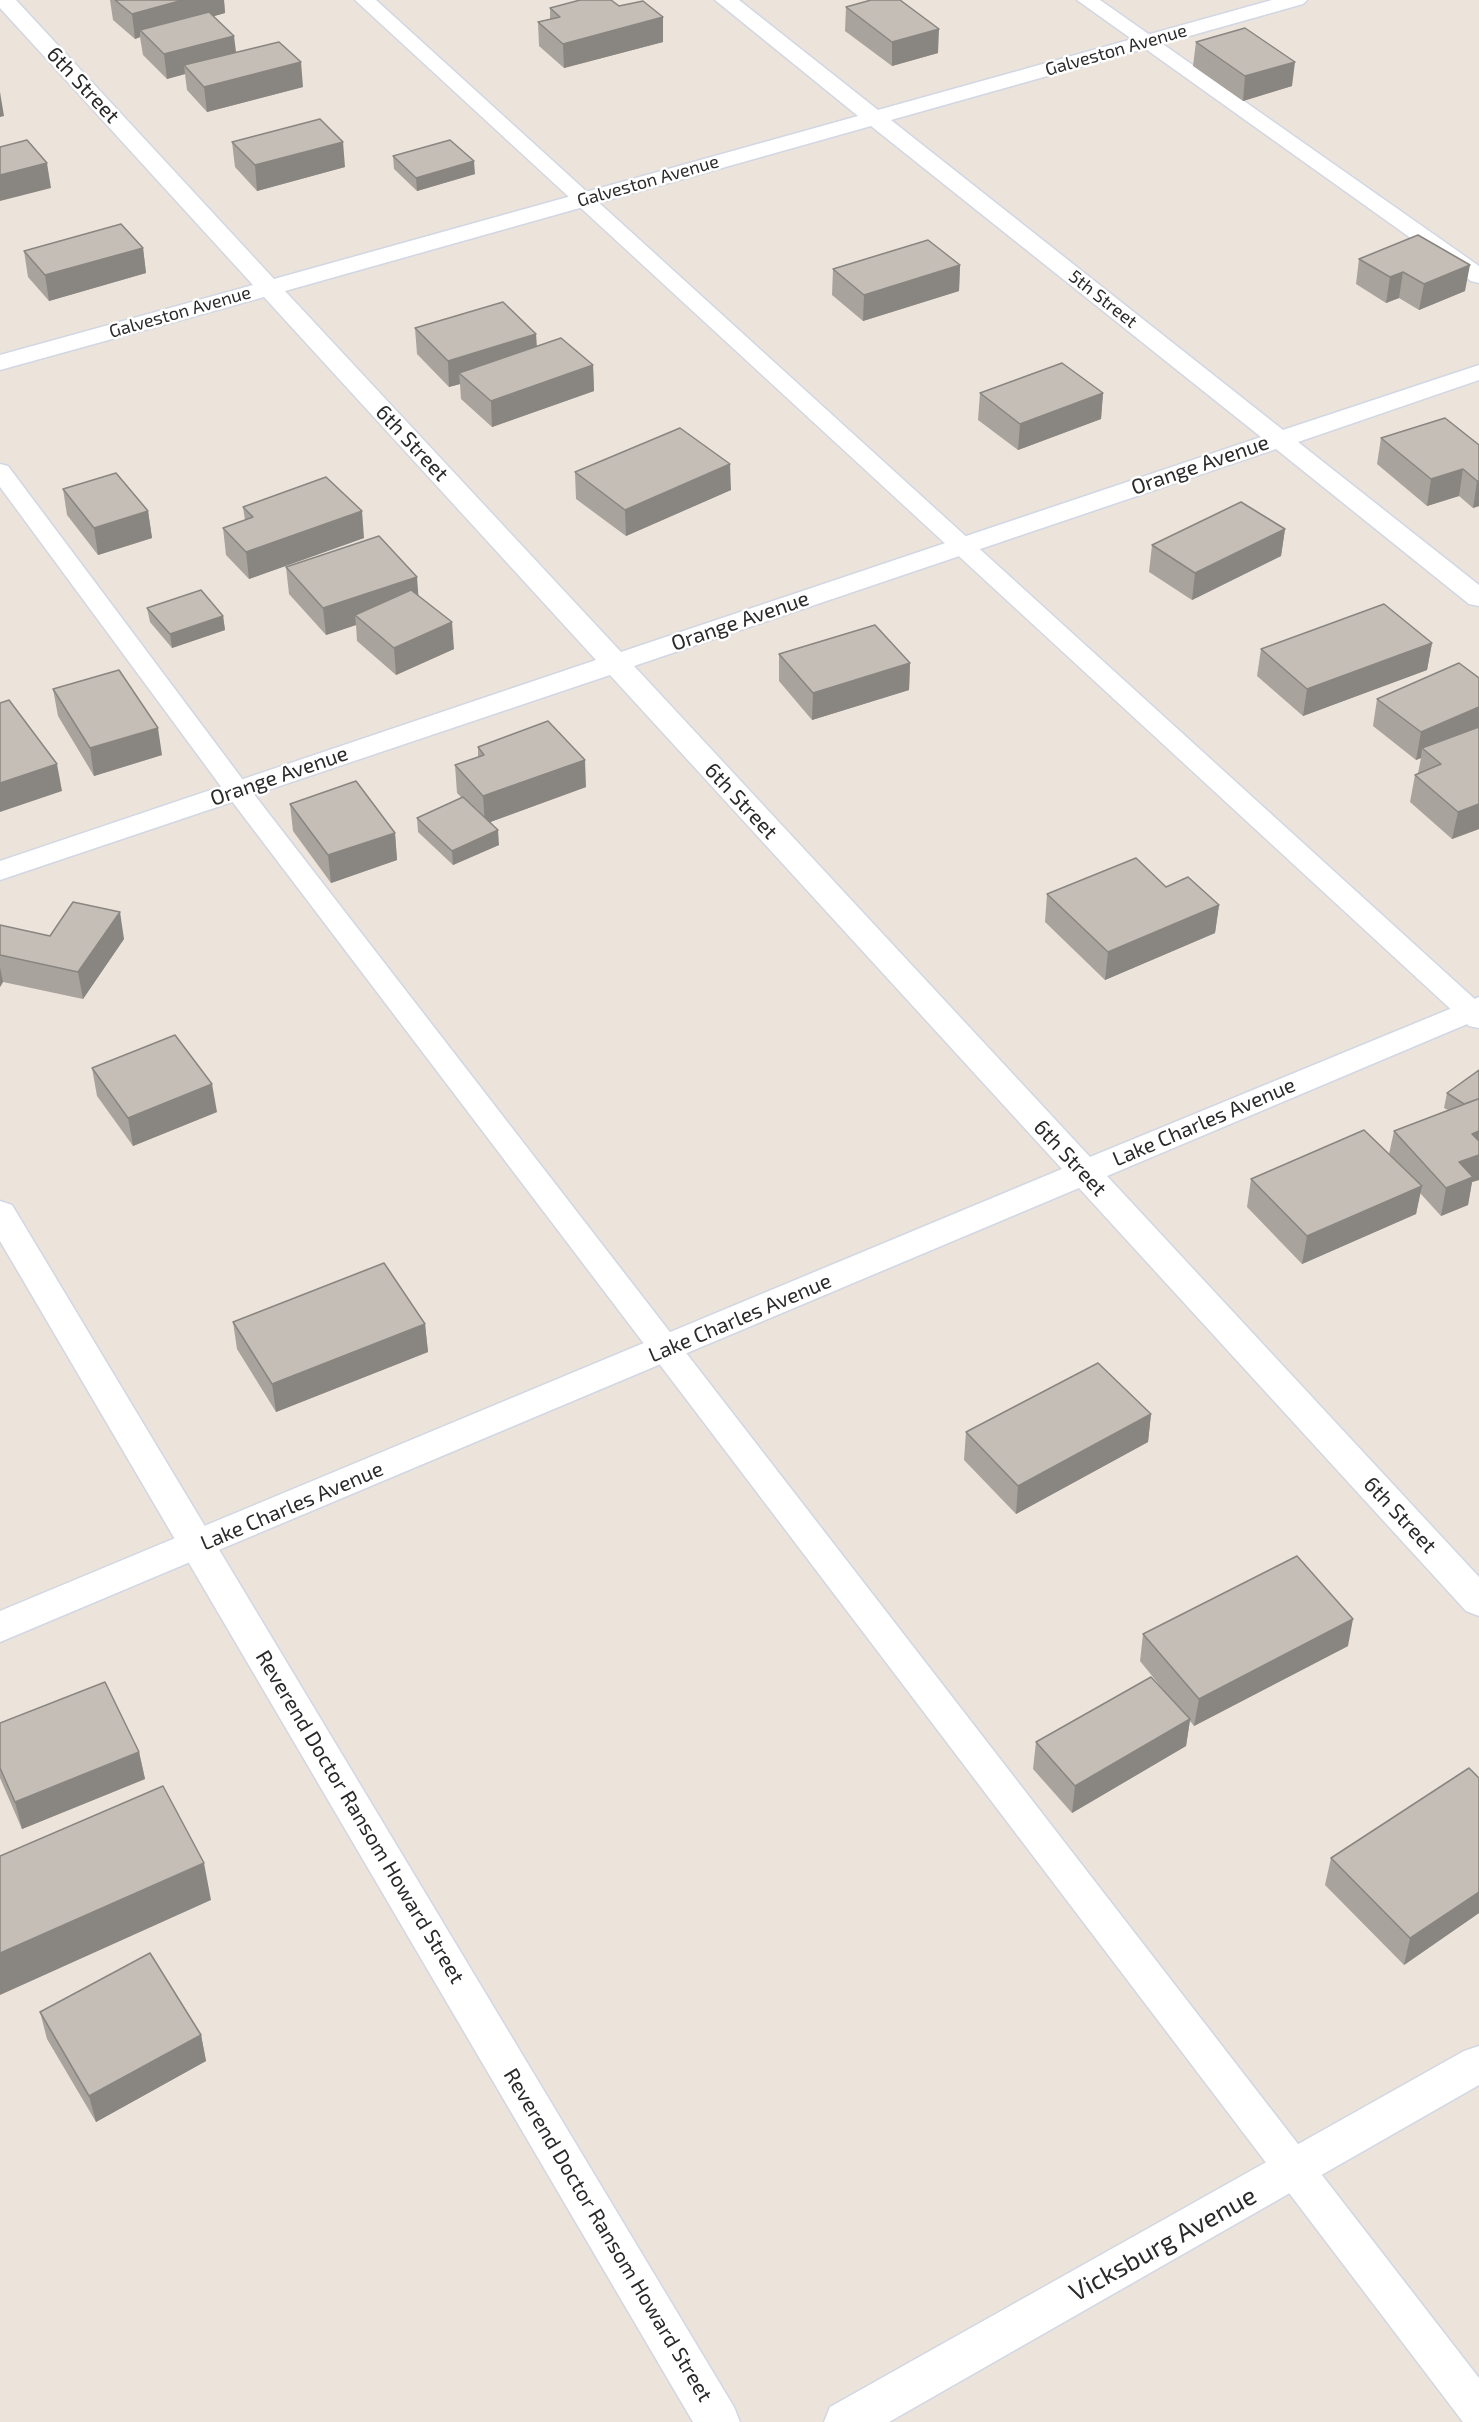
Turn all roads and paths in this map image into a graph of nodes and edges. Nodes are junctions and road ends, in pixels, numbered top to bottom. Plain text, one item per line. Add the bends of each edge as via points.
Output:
1 (4, 0) edge
2 (365, 0) edge
3 (726, 0) edge
4 (1087, 0) edge
5 (1296, 0) edge
6 (1146, 42) junction
7 (875, 118) junction
8 (582, 200) junction
9 (1479, 276) edge
10 (269, 287) junction
11 (0, 363) edge
12 (1479, 372) edge
13 (1279, 438) junction
14 (0, 471) edge
15 (962, 546) junction
16 (1479, 598) edge
17 (615, 664) junction
18 (237, 790) junction
19 (0, 871) edge
20 (1476, 1012) edge
21 (1083, 1173) junction
22 (0, 1213) edge
23 (665, 1349) junction
24 (198, 1545) junction
25 (1479, 1601) edge
26 (0, 1627) edge
27 (1479, 2064) edge
28 (1296, 2169) junction
29 (1479, 2410) edge
30 (718, 2422) edge
31 (846, 2422) edge

1 - 10 street, 6th Street
2 - 8 lane
3 - 7 street, 5th Street
4 - 6 lane
5 - 6 street, Galveston Avenue
6 - 7 street, Galveston Avenue
6 - 9 lane
7 - 8 street, Galveston Avenue
7 - 13 street, 5th Street
8 - 10 street, Galveston Avenue
8 - 15 lane
10 - 11 street, Galveston Avenue
10 - 17 street, 6th Street
12 - 13 street, Orange Avenue
13 - 15 street, Orange Avenue
13 - 16 street, 5th Street
14 - 18 lane
15 - 17 street, Orange Avenue
15 - 20 lane
17 - 18 street, Orange Avenue
17 - 21 street, 6th Street
18 - 19 street, Orange Avenue
18 - 23 lane
20 - 21 street, Lake Charles Avenue
21 - 23 street, Lake Charles Avenue
21 - 25 street, 6th Street
22 - 24 street, Reverend Doctor Ransom Howard Street
23 - 24 street, Lake Charles Avenue
23 - 28 lane
24 - 26 street, Lake Charles Avenue
24 - 30 street, Reverend Doctor Ransom Howard Street
27 - 28 street, Vicksburg Avenue
28 - 29 lane
28 - 31 street, Vicksburg Avenue

